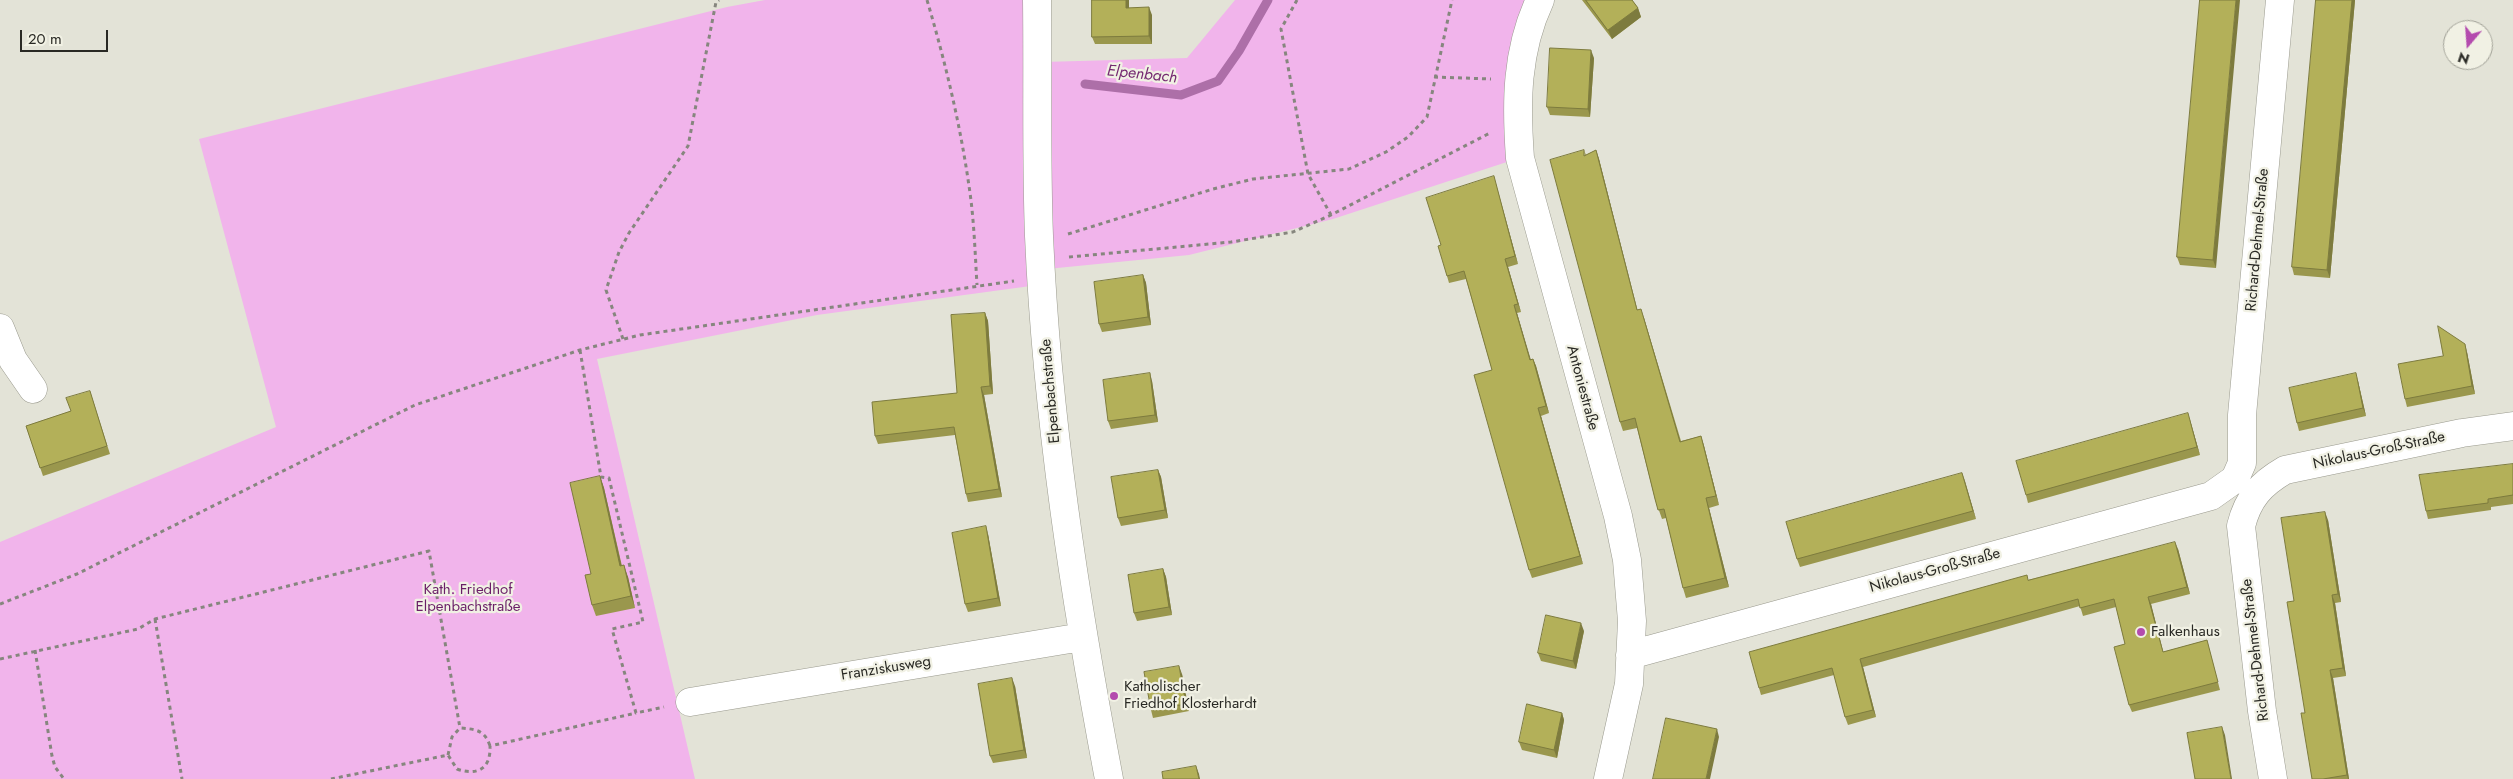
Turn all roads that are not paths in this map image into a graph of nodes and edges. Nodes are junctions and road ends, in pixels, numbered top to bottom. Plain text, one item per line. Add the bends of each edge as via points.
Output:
1 (1038, 0) edge
2 (1540, 0) edge
3 (2280, 0) edge
4 (0, 328) edge
5 (32, 389) dead end
6 (2513, 426) edge
7 (2244, 487) junction
8 (1082, 637) junction
9 (1630, 654) junction
10 (690, 702) road end
11 (1109, 779) edge
12 (1608, 779) edge
13 (2273, 779) edge

1 - 8 street, Elpenbachstraße via 1040,258 1056,443
2 - 9 street, Antoniestraße via 1524,40 1518,79 1520,158 1620,525 1631,592
3 - 7 street, Richard-Dehmel-Straße via 2242,415
4 - 5 street via 13,360
6 - 7 street, Nikolaus-Groß-Straße via 2462,433 2286,470 2267,481
7 - 9 street, Nikolaus-Groß-Straße
7 - 13 street, Richard-Dehmel-Straße via 2245,510 2241,526
8 - 10 street, Franziskusweg
8 - 11 street, Elpenbachstraße
9 - 12 street, Antoniestraße via 1629,684

